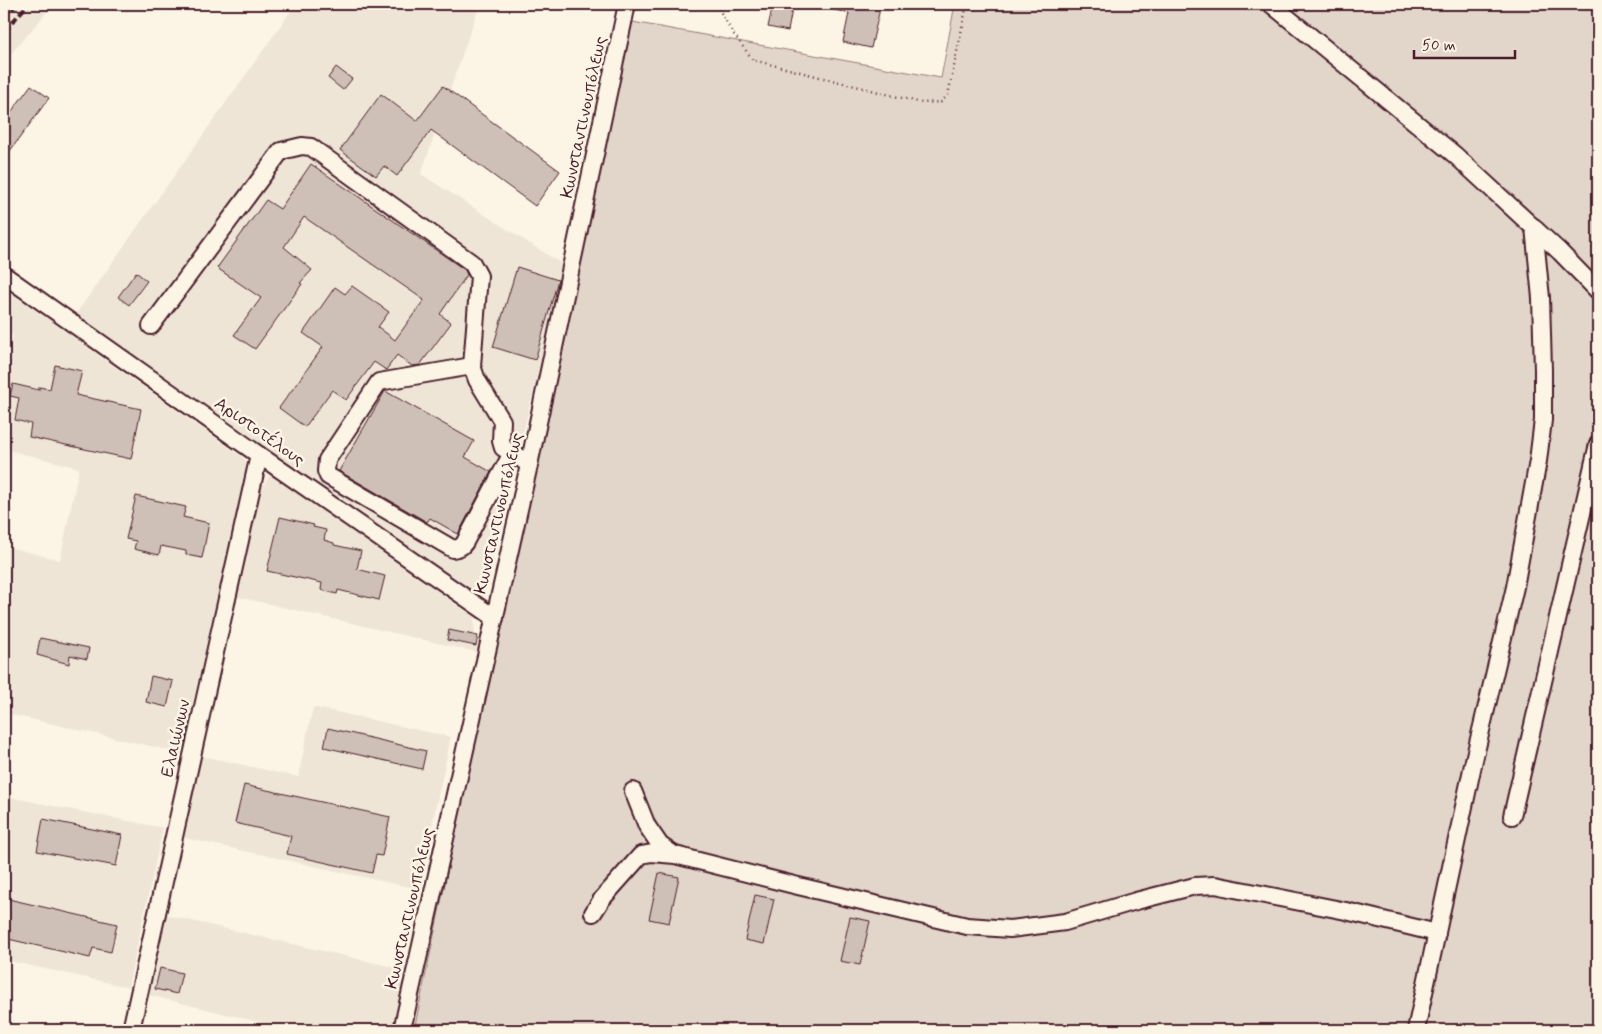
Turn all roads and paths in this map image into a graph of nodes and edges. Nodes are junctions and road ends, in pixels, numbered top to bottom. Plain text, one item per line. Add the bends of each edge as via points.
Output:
1 (627, 4) edge
2 (716, 4) edge
3 (967, 4) edge
4 (1272, 4) edge
5 (1534, 227) junction
6 (4, 274) edge
7 (1598, 291) edge
8 (151, 326) dead end
9 (472, 366) junction
10 (1598, 444) edge
11 (512, 453) junction
12 (258, 455) junction
13 (529, 465) junction
14 (495, 618) junction
15 (633, 791) dead end
16 (1512, 816) dead end
17 (675, 855) junction
18 (593, 912) dead end
19 (1438, 933) junction
20 (131, 1030) edge
21 (402, 1030) edge
22 (1416, 1030) edge

1 - 13 street, Κωνσταντινουπόλεως
2 - 3 path via 753,60 922,103 941,102 948,95
4 - 5 street via 1455,156
5 - 7 street
5 - 19 street via 1541,298 1543,370 1543,420 1538,460 1515,587
6 - 12 street, Αριστοτέλους
8 - 9 street via 281,151 311,147 472,263 479,276
9 - 11 street via 502,421 504,448
9 - 11 street via 379,382 327,460 328,476 453,549 463,546
10 - 16 street
11 - 13 street
12 - 14 street, Αριστοτέλους
12 - 20 street, Ελαιώνων
13 - 14 street, Κωνσταντινουπόλεως
14 - 21 street, Κωνσταντινουπόλεως
15 - 17 street via 655,839
17 - 18 street via 652,852 641,855
17 - 19 street via 967,926 1010,929 1065,922 1195,886 1215,885
19 - 22 street

